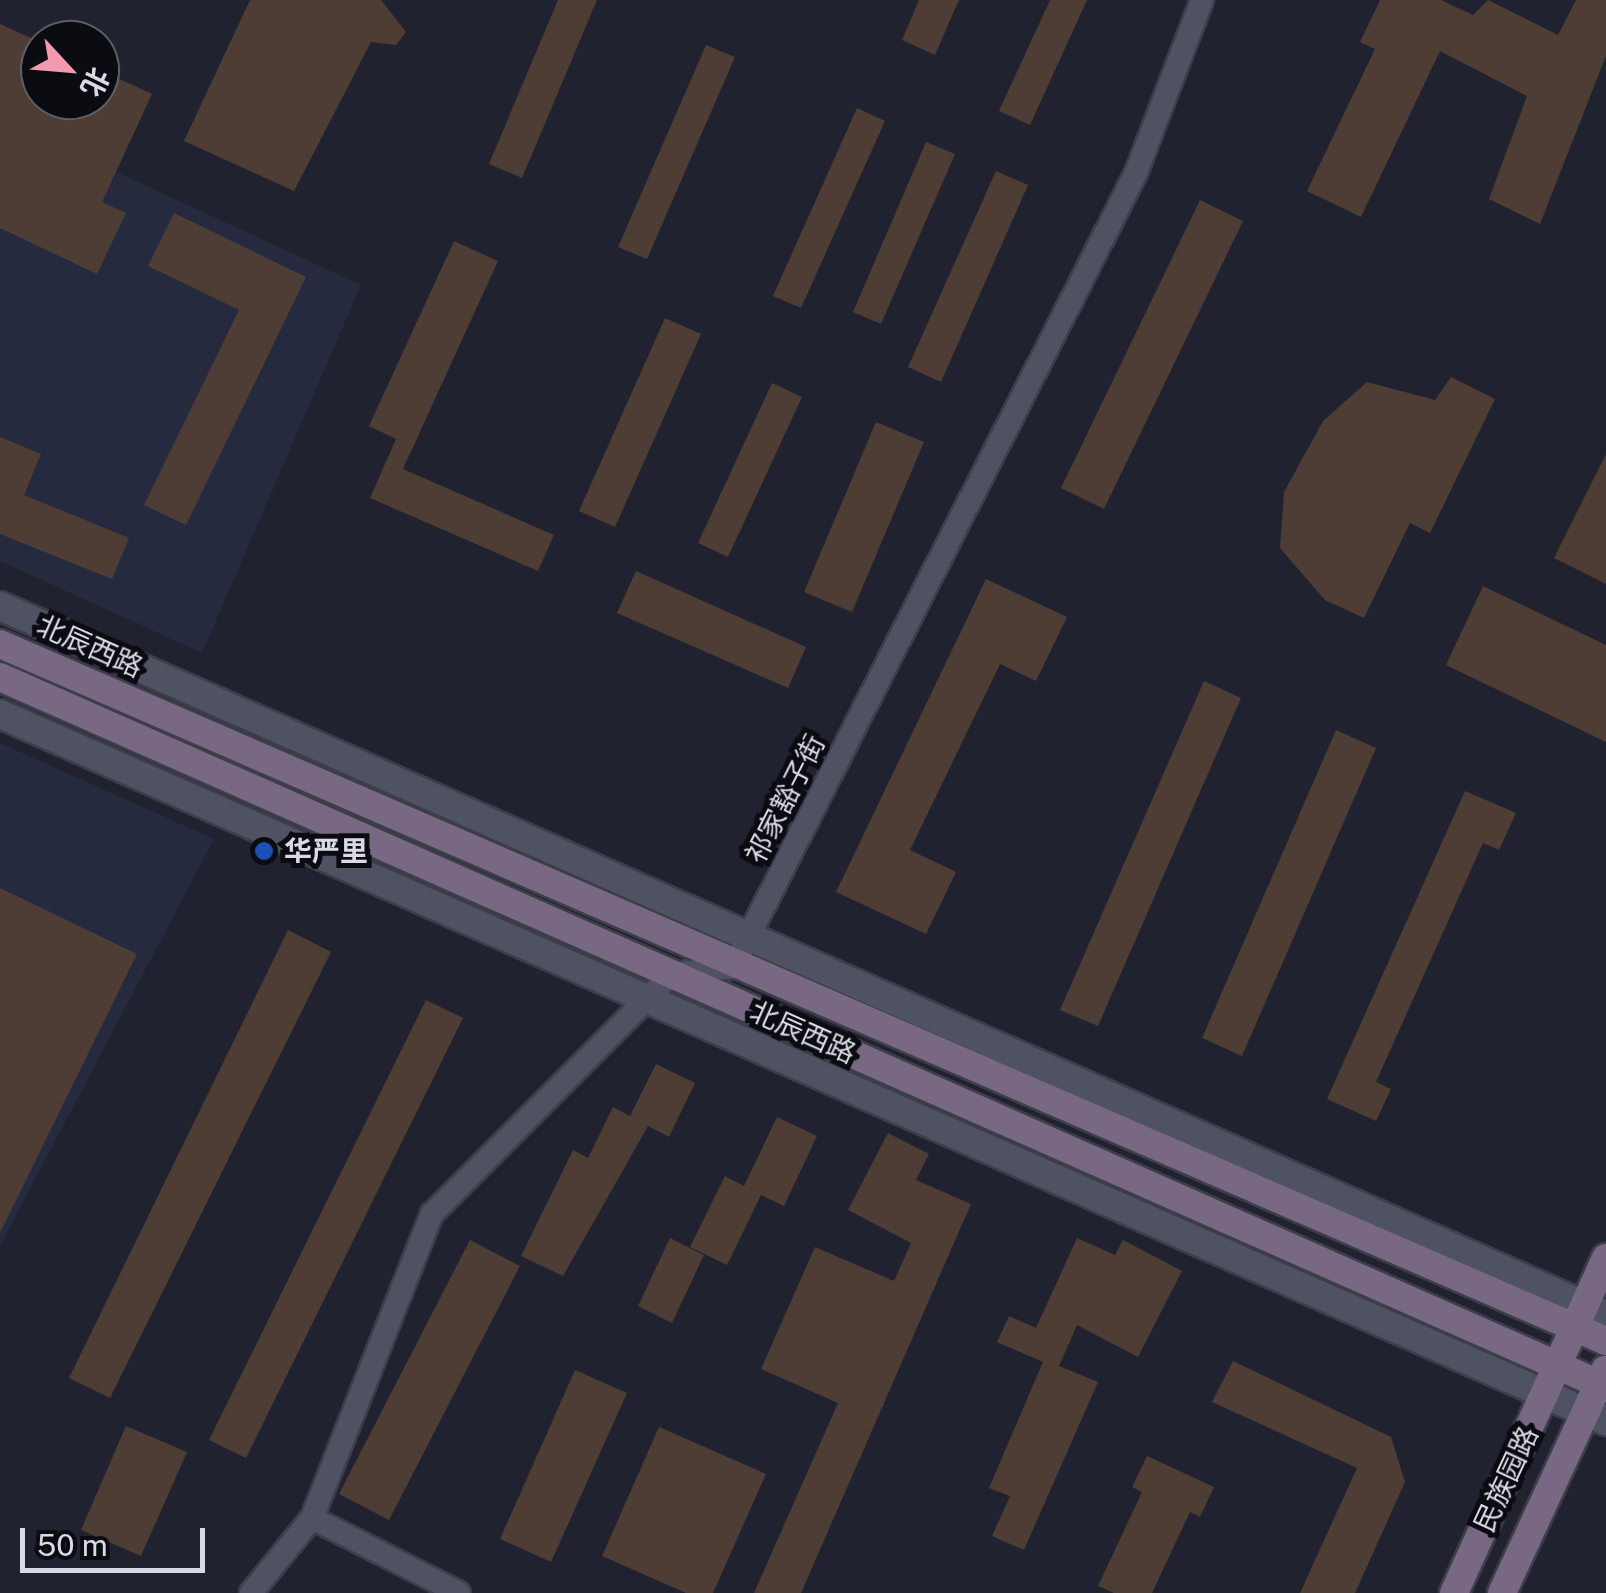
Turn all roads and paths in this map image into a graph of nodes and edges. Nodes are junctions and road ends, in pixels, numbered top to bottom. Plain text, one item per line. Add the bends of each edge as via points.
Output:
1 (1202, 0) edge
2 (0, 606) edge
3 (0, 644) edge
4 (0, 676) edge
5 (0, 714) edge
6 (747, 940) junction
7 (733, 968) junction
8 (672, 974) junction
9 (647, 998) junction
10 (1606, 1258) edge
11 (1589, 1316) edge
12 (1606, 1340) edge
13 (1559, 1366) junction
14 (1604, 1380) edge
15 (1546, 1394) junction
16 (1596, 1416) edge
17 (312, 1518) junction
18 (251, 1593) edge
19 (459, 1593) edge
20 (1454, 1593) edge
21 (1502, 1593) edge

1 - 6 street, 祁家豁子街 via 1136,173
2 - 6 street, 北辰西路
3 - 7 main road, 北辰西路
4 - 8 main road, 北辰西路
5 - 9 street, 北辰西路
6 - 7 street, 祁家豁子街
6 - 11 street, 北辰西路
7 - 8 street
7 - 11 main road, 北辰西路
8 - 9 street
8 - 13 main road, 北辰西路
9 - 15 street, 北辰西路
9 - 17 street via 432,1214
10 - 11 main road, 民族园路
11 - 12 main road, 北辰西路
11 - 13 main road, 民族园路
13 - 14 main road, 北辰西路
13 - 15 main road, 民族园路
14 - 16 main road, 民族园路
15 - 16 street, 北辰西路
15 - 20 main road, 民族园路
16 - 21 main road, 民族园路
17 - 18 street
17 - 19 street

